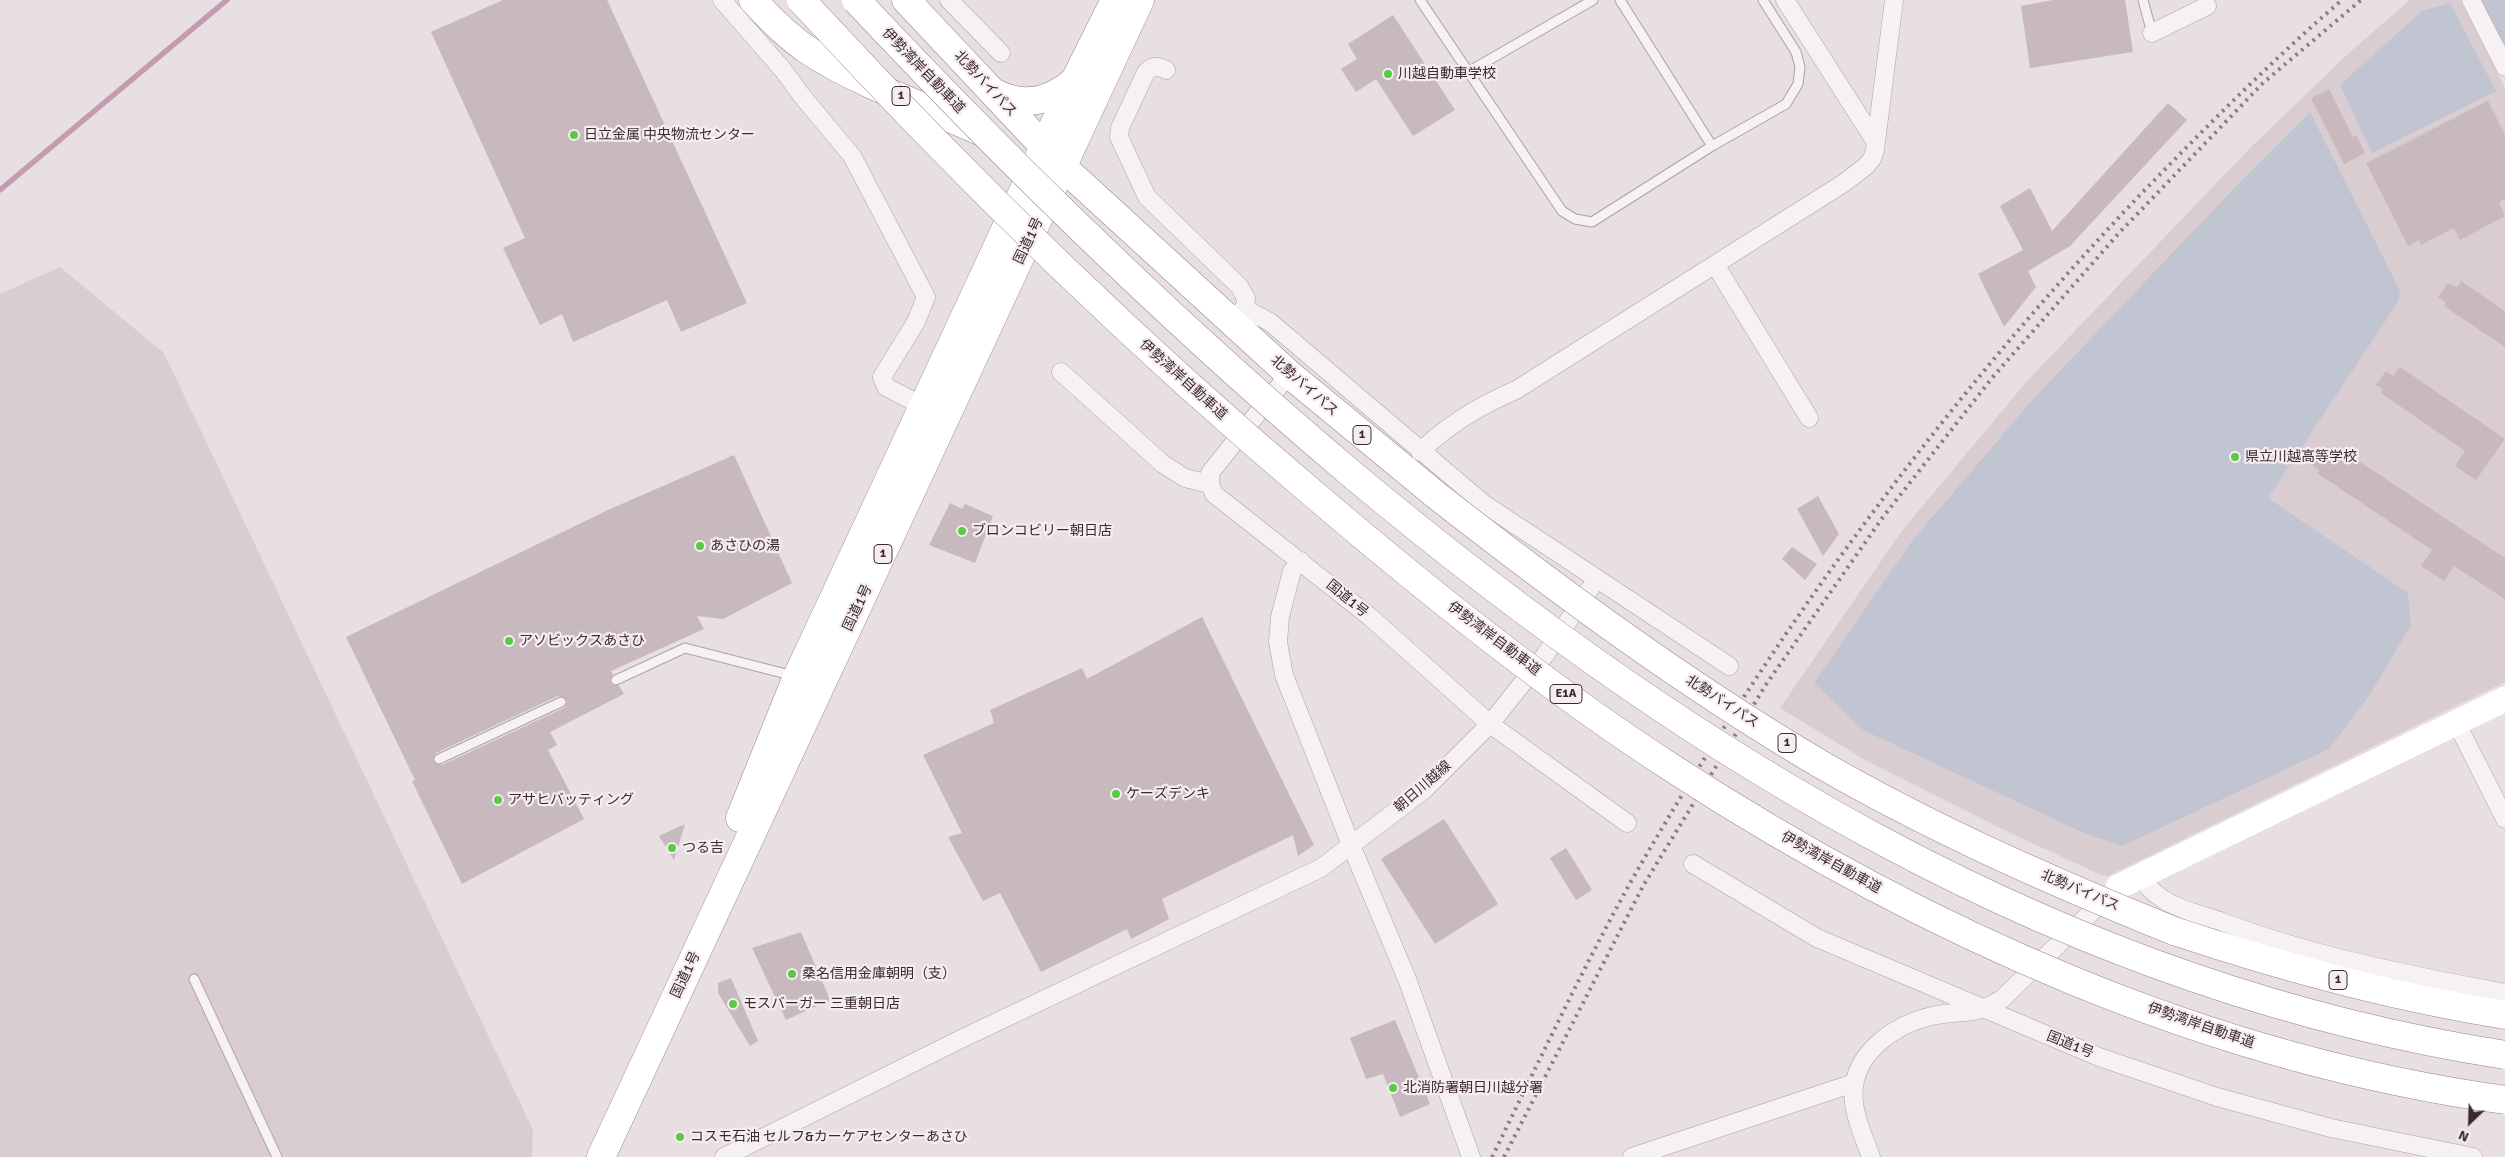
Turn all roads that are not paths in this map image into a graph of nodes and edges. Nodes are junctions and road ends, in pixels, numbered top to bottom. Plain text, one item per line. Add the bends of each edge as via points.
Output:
1 (722, 0) edge
2 (753, 0) edge
3 (801, 0) edge
4 (856, 0) edge
5 (906, 0) edge
6 (949, 0) edge
7 (1115, 0) edge
8 (1140, 0) edge
9 (1420, 0) edge
10 (1593, 0) edge
11 (1620, 0) edge
12 (1763, 0) edge
13 (1785, 0) edge
14 (1894, 0) edge
15 (2143, 0) edge
16 (2471, 0) edge
17 (2210, 2) edge
18 (2152, 33) joint
19 (806, 49) junction
20 (1001, 53) dead end
21 (2505, 67) edge
22 (783, 70) junction
23 (1166, 70) dead end
24 (1468, 72) junction
25 (1075, 80) junction
26 (992, 92) junction
27 (1875, 141) junction
28 (1712, 146) junction
29 (1041, 152) junction
30 (1064, 168) junction
31 (1716, 266) junction
32 (1237, 314) junction
33 (1061, 372) dead end
34 (1289, 374) junction
35 (923, 406) junction
36 (1809, 418) dead end
37 (1420, 452) junction
38 (1210, 484) junction
39 (1301, 561) junction
40 (1596, 580) junction
41 (1729, 666) dead end
42 (797, 677) junction
43 (616, 680) dead end
44 (2505, 699) edge
45 (561, 702) dead end
46 (2456, 722) junction
47 (1490, 724) junction
48 (439, 759) dead end
49 (2505, 819) edge
50 (1627, 823) dead end
51 (1351, 845) junction
52 (1693, 864) dead end
53 (2128, 881) junction
54 (194, 979) dead end
55 (2505, 993) edge
56 (1984, 1010) junction
57 (2505, 1015) edge
58 (2505, 1055) edge
59 (1854, 1082) junction
60 (2505, 1100) edge
61 (624, 1107) junction
62 (1467, 1156) edge
63 (278, 1157) edge
64 (601, 1157) edge
65 (724, 1157) edge
66 (1632, 1157) edge
67 (1871, 1157) edge
68 (2473, 1157) edge

1 - 22 street
2 - 19 highway, 北勢バイパス / 1
3 - 60 highway, 伊勢湾岸自動車道 / E1A, bridge via 931,138 1052,258 1274,461 1470,623 1670,766 1772,830 1875,888 1982,941 2093,988 2210,1031 2331,1067 2452,1093
4 - 58 highway, 伊勢湾岸自動車道, bridge via 955,106 1078,227 1182,326 1291,422 1496,590 1691,730 1791,792 1892,848 2001,902 2109,948 2218,987 2338,1022 2456,1048
5 - 26 highway, 北勢バイパス / 1
6 - 20 street
7 - 25 highway, 国道1号 / 1
8 - 30 highway, 国道1号 / 1
9 - 24 lane
10 - 24 lane
11 - 28 lane
12 - 28 lane via 1796,52 1800,67 1798,84 1786,104
13 - 27 street
14 - 27 street
15 - 18 lane
16 - 21 street
17 - 18 street
19 - 22 street
19 - 29 highway, 北勢バイパス / 1 via 843,70
22 - 35 street via 852,156 926,297 916,322 882,377 886,387
23 - 32 street via 1159,66 1146,72 1120,128 1119,137 1147,197 1238,286 1246,298
24 - 28 lane via 1562,212 1575,219 1598,220
25 - 26 highway via 1053,96 1030,102 1018,102
25 - 29 highway, 国道1号 / 1
26 - 29 highway, 北勢バイパス / 1
27 - 31 street via 1872,159 1844,183
29 - 30 highway, 北勢バイパス / 1
29 - 35 highway, 国道1号 / 1
30 - 32 highway, 北勢バイパス / 1
30 - 61 highway, 国道1号 / 1
31 - 36 street
31 - 37 street via 1516,390 1488,402 1442,432
32 - 34 highway, 北勢バイパス / 1
32 - 37 street, 1 via 1270,322
33 - 38 street via 1163,464 1185,478
34 - 38 street via 1216,464 1210,474
34 - 57 highway, 北勢バイパス / 1, bridge via 1533,571 1645,652 1729,708 1906,811 2079,892 2249,956 2355,985
35 - 42 highway, 国道1号 / 1
37 - 40 street, 1 via 1484,504
38 - 39 street, 国道1号 via 1222,502
39 - 47 street, 国道1号 via 1369,616
39 - 51 street via 1292,572 1280,617 1280,659
40 - 41 street, 1
40 - 47 street via 1545,654
42 - 43 lane via 685,648
42 - 61 highway, 国道1号 / 1
44 - 46 street
45 - 48 lane
46 - 49 street
46 - 53 street
47 - 50 street, 国道1号
47 - 51 street, 朝日川越線 via 1425,789
51 - 62 street via 1408,979
51 - 65 street, 朝日川越線 via 1321,868 959,1040
52 - 56 street, 国道1号 via 1817,938
53 - 55 street via 2164,900 2239,929 2328,955
53 - 56 street via 2012,989
54 - 63 lane
56 - 59 street via 1938,1015 1910,1022 1891,1032 1861,1064
56 - 68 street, 国道1号 via 2099,1057 2217,1097 2331,1128
59 - 66 street
59 - 67 street via 1854,1103
61 - 64 highway, 国道1号 / 1

